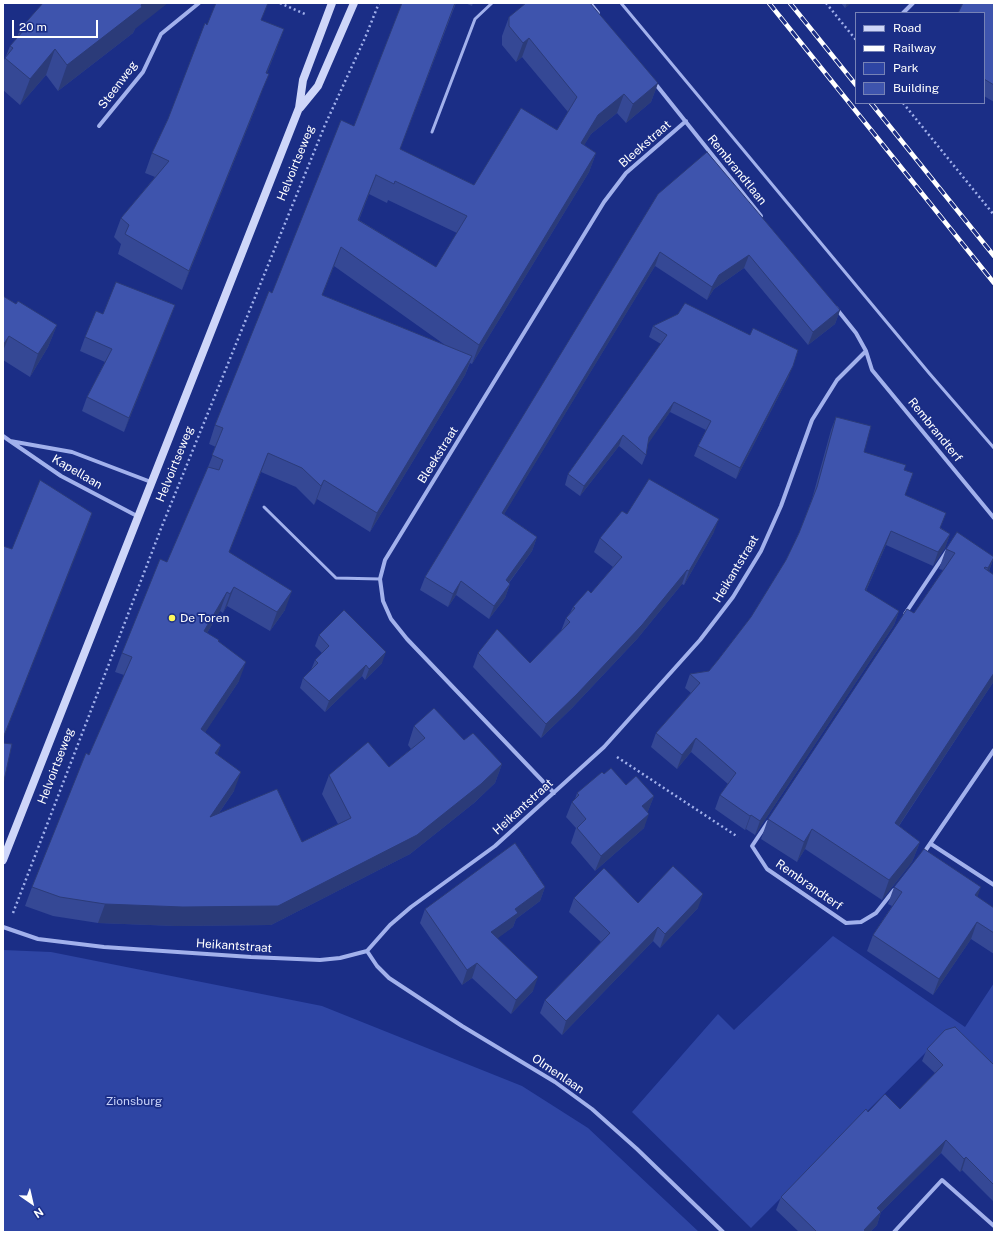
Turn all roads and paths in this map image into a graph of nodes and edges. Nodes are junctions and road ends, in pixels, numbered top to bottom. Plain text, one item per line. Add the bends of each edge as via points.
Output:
1 (200, 3) edge
2 (332, 3) edge
3 (354, 3) edge
4 (379, 3) edge
5 (492, 3) edge
6 (590, 3) edge
7 (621, 3) edge
8 (826, 3) edge
9 (913, 3) edge
10 (904, 12) edge
11 (601, 16) edge
12 (855, 39) edge
13 (648, 75) edge
14 (904, 104) edge
15 (299, 108) junction
16 (686, 121) junction
17 (99, 126) dead end
18 (432, 132) dead end
19 (994, 215) edge
20 (765, 221) edge
21 (831, 302) edge
22 (866, 351) junction
23 (3, 436) edge
24 (10, 441) junction
25 (994, 448) edge
26 (151, 482) junction
27 (264, 507) dead end
28 (137, 516) junction
29 (994, 518) edge
30 (950, 546) edge
31 (380, 579) junction
32 (902, 620) edge
33 (604, 747) junction
34 (994, 750) edge
35 (554, 793) junction
36 (770, 820) edge
37 (932, 844) junction
38 (752, 846) junction
39 (3, 860) edge
40 (918, 861) edge
41 (899, 884) edge
42 (994, 885) edge
43 (5, 928) edge
44 (367, 951) junction
45 (994, 1226) edge
46 (723, 1232) edge
47 (894, 1232) edge

1 - 17 street, Steenweg via 161,34 143,72
2 - 15 main road, Helvoirtseweg via 303,80
3 - 15 main road, Helvoirtseweg via 318,86
4 - 43 path, Helvoirtseweg via 325,125 162,526
5 - 18 lane via 475,19
6 - 11 street
7 - 25 lane
8 - 12 path
9 - 10 street
13 - 16 street, Rembrandtlaan
14 - 19 path
15 - 26 main road, Helvoirtseweg
16 - 20 street, Rembrandtlaan
16 - 31 street, Bleekstraat via 626,173 604,202 385,560
21 - 22 street via 856,333
22 - 29 street, Rembrandterf via 872,370
22 - 33 street, Heikantstraat via 837,380 812,420 781,506 761,551 734,597 685,658
23 - 24 street, Kapellaan
24 - 26 street, Kapellaan via 72,452
24 - 28 street, Kapellaan via 60,476
26 - 28 main road, Helvoirtseweg
27 - 31 lane via 336,578
28 - 39 main road, Helvoirtseweg
30 - 32 street
31 - 35 street, Bleekstraat via 383,601 391,619 407,639
33 - 35 street, Heikantstraat
33 - 38 path
34 - 37 street
35 - 44 street, Heikantstraat via 495,846 411,907 390,925
36 - 38 street
37 - 40 street
37 - 42 street
38 - 41 street, Rembrandterf via 767,869 846,923 861,922 876,913
43 - 44 street, Heikantstraat via 38,939 104,947 251,957 320,960
44 - 46 street, Olmenlaan via 389,978 555,1082 592,1109
45 - 47 street via 942,1180

